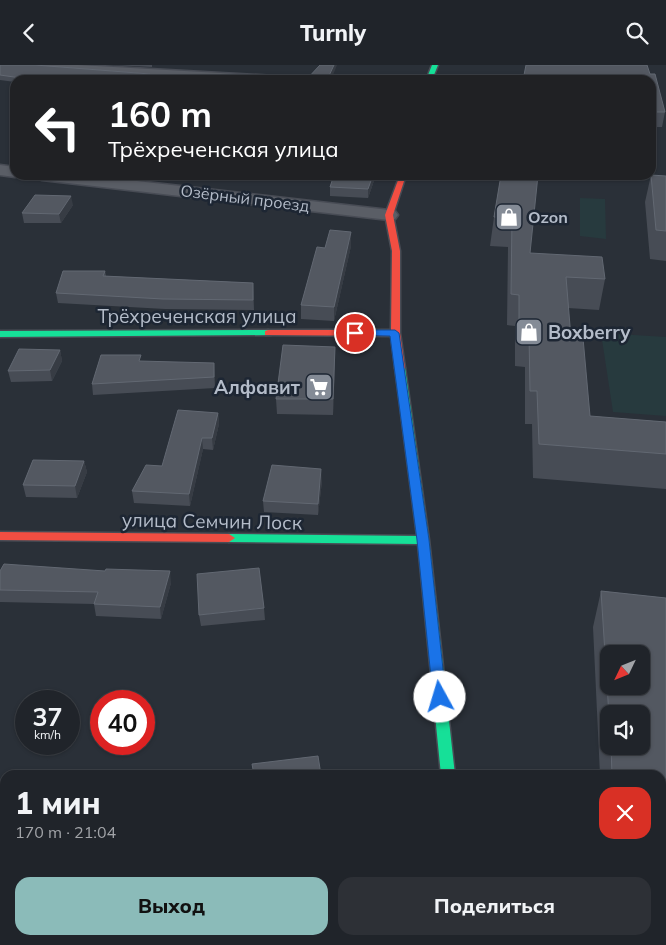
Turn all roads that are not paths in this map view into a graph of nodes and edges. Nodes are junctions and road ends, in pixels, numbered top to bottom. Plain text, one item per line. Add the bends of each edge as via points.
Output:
1 (37, 65) edge
2 (198, 75) edge
3 (85, 180) edge
4 (401, 180) edge
5 (389, 215) junction
6 (395, 333) junction
7 (0, 334) edge
8 (0, 536) edge
9 (423, 540) junction
10 (447, 770) edge

1 - 2 street via 98,72
3 - 5 street, Озёрный проезд
4 - 5 street
5 - 6 street via 396,251
6 - 7 street, Трёхреченская улица
6 - 9 street
8 - 9 street, улица Семчин Лоск
9 - 10 street

